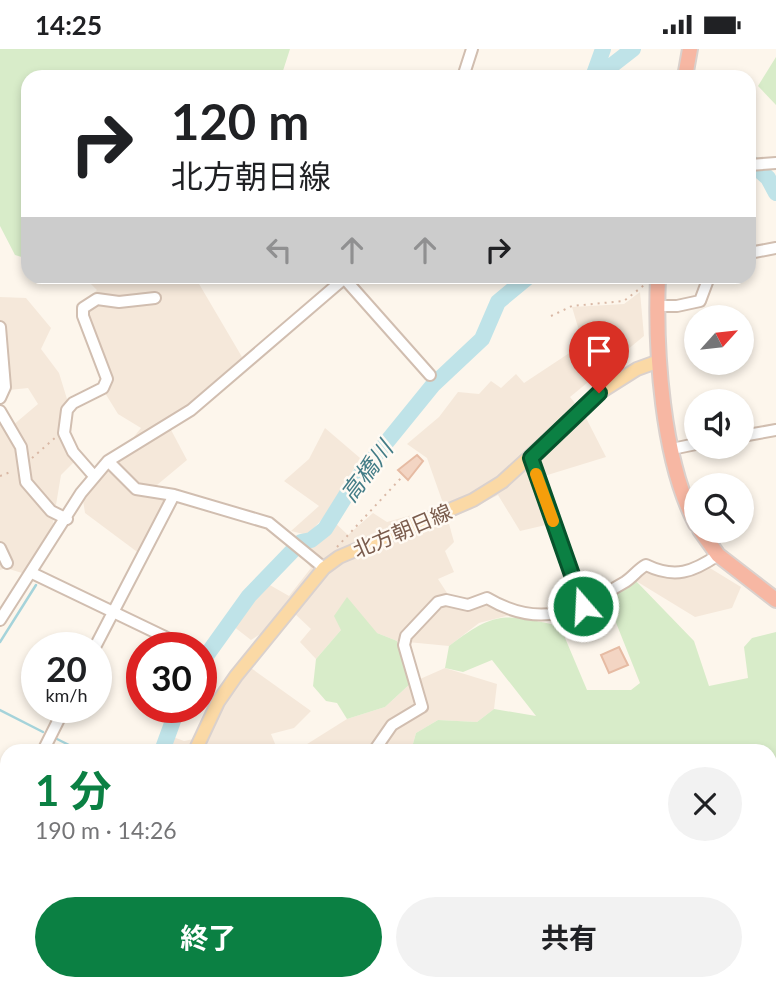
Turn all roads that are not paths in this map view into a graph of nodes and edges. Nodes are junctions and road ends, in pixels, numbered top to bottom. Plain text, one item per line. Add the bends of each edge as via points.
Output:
1 (472, 49) edge
2 (690, 49) edge
3 (465, 70) edge
4 (686, 70) edge
5 (776, 163) edge
6 (756, 165) edge
7 (776, 247) edge
8 (756, 251) edge
9 (336, 284) edge
10 (350, 284) edge
11 (658, 284) edge
12 (706, 284) edge
13 (155, 298) dead end
14 (657, 306) junction
15 (0, 327) edge
16 (659, 361) junction
17 (430, 375) dead end
18 (0, 398) edge
19 (0, 411) edge
20 (776, 430) edge
21 (754, 434) edge
22 (684, 447) edge
23 (672, 449) junction
24 (531, 458) junction
25 (108, 461) junction
26 (94, 476) junction
27 (174, 495) junction
28 (684, 496) edge
29 (67, 519) junction
30 (709, 543) edge
31 (0, 548) edge
32 (718, 555) junction
33 (7, 563) dead end
34 (324, 568) junction
35 (32, 573) junction
36 (776, 600) edge
37 (583, 606) junction
38 (113, 611) junction
39 (0, 620) edge
40 (102, 632) edge
41 (156, 632) edge
42 (57, 723) edge
43 (46, 744) edge
44 (198, 744) edge
45 (379, 744) edge

1 - 3 street
2 - 4 highway
5 - 6 street
7 - 8 street
9 - 25 street via 191,410
10 - 17 street
11 - 14 highway
12 - 14 street via 700,300
13 - 26 street via 97,299 83,308 107,379 103,389 67,410 64,433
14 - 16 highway
15 - 18 street via 5,387
16 - 23 highway
16 - 24 main road, 北方朝日線 via 599,393
19 - 29 street via 21,447 26,482 51,511
20 - 21 street
22 - 23 street
23 - 28 highway
24 - 34 main road, 北方朝日線 via 473,500 362,546
24 - 37 street
25 - 26 street
25 - 27 street via 136,489
26 - 29 street
27 - 34 street via 269,523
27 - 38 street
29 - 35 street
30 - 32 highway
31 - 33 street
32 - 36 highway
32 - 37 street via 685,574 646,565
34 - 44 main road, 北方朝日線 via 236,676
35 - 38 street
35 - 39 street
37 - 45 street via 544,617 487,598 468,605 438,602 406,636 404,645 422,707 392,725
38 - 40 street
38 - 41 street
42 - 43 street

